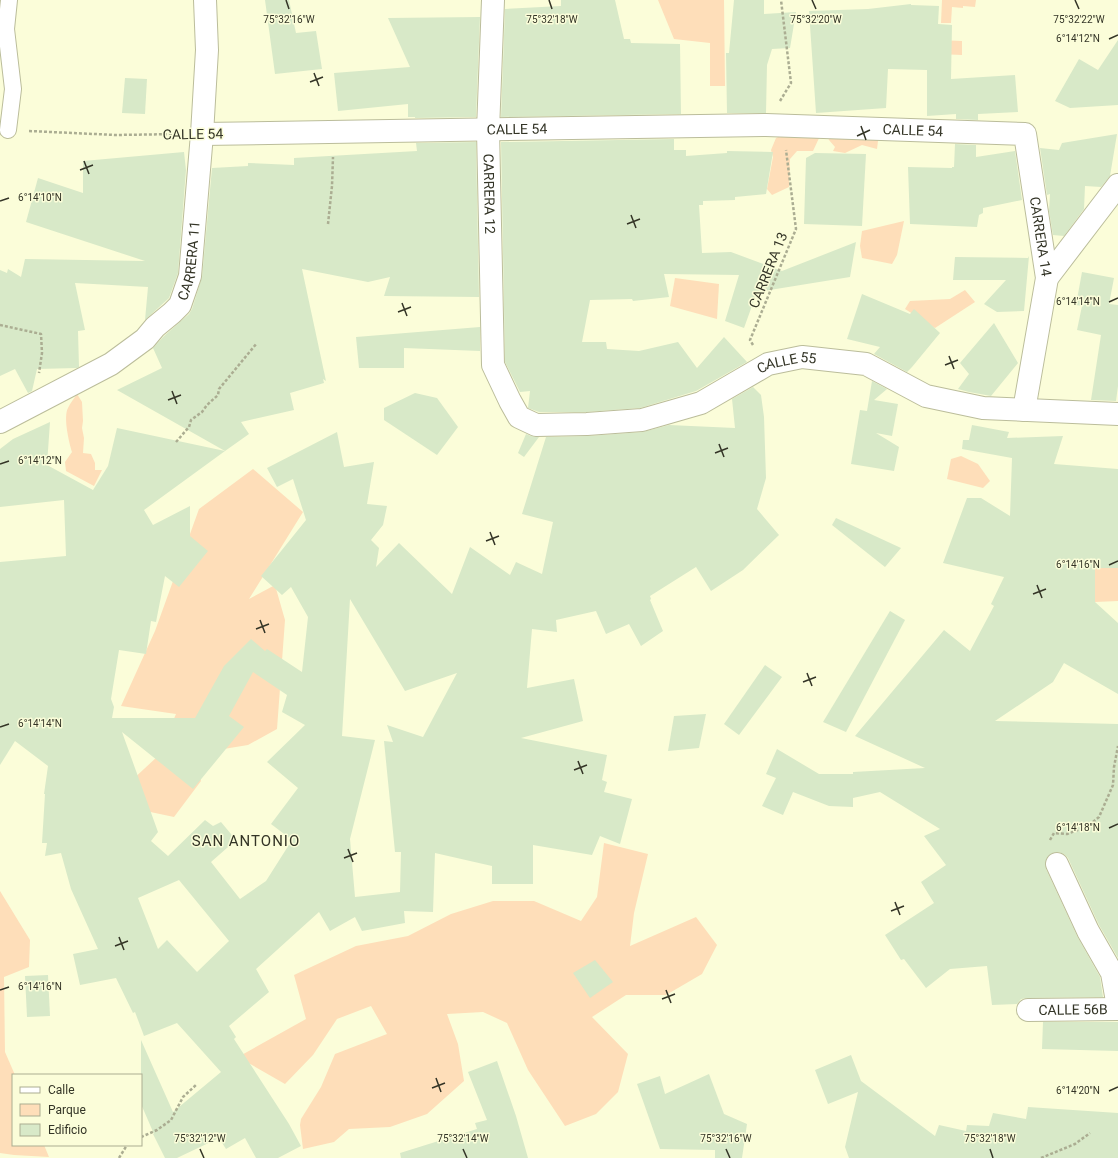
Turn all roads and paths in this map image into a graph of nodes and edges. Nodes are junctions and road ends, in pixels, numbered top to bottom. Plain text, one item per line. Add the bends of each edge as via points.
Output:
1 (9, 0) edge
2 (205, 0) edge
3 (493, 0) edge
4 (781, 0) edge
5 (766, 125) junction
6 (8, 130) joint
7 (488, 130) junction
8 (334, 132) junction
9 (202, 134) junction
10 (1025, 134) joint
11 (1118, 187) edge
12 (328, 224) dead end
13 (1047, 277) junction
14 (0, 325) edge
15 (257, 343) dead end
16 (768, 364) junction
17 (34, 405) junction
18 (1024, 410) junction
19 (1118, 414) edge
20 (0, 422) edge
21 (176, 442) dead end
22 (1118, 746) edge
23 (1057, 864) joint
24 (1118, 1008) edge
25 (1028, 1010) dead end
26 (196, 1085) dead end
27 (1090, 1133) dead end
28 (142, 1136) edge
29 (126, 1146) edge
30 (119, 1158) edge
31 (1041, 1158) edge

1 - 6 lane via 6,29 14,90
2 - 9 street, CARRERA 11 via 207,50
3 - 7 street, CARRERA 12
4 - 5 path via 790,83
5 - 7 street, CALLE 54
5 - 10 street, CALLE 54
5 - 16 path, CARRERA 13 via 786,144 796,229 750,340
6 - 9 path, CALLE 54 via 116,135
7 - 8 street, CALLE 54
7 - 16 street, CARRERA 12 via 493,365 519,417 536,426 642,420 702,403
8 - 9 street, CALLE 54
8 - 12 path
9 - 17 street, CARRERA 11 via 190,276 180,304 145,339 111,364
10 - 13 street, CARRERA 14
11 - 13 street
13 - 18 street, CARRERA 14
14 - 17 path via 41,334 42,358
15 - 21 path via 218,395 191,420 189,427
16 - 18 street via 802,357 866,364 926,396 983,408
17 - 20 street, CARRERA 11
18 - 19 street
22 - 23 path via 1113,786 1099,817 1088,826 1067,834 1054,833 1047,845
23 - 24 street via 1088,931 1112,973
24 - 25 street, CALLE 56B
26 - 28 path via 183,1097 171,1120 157,1130
27 - 31 path via 1075,1144
29 - 30 path

